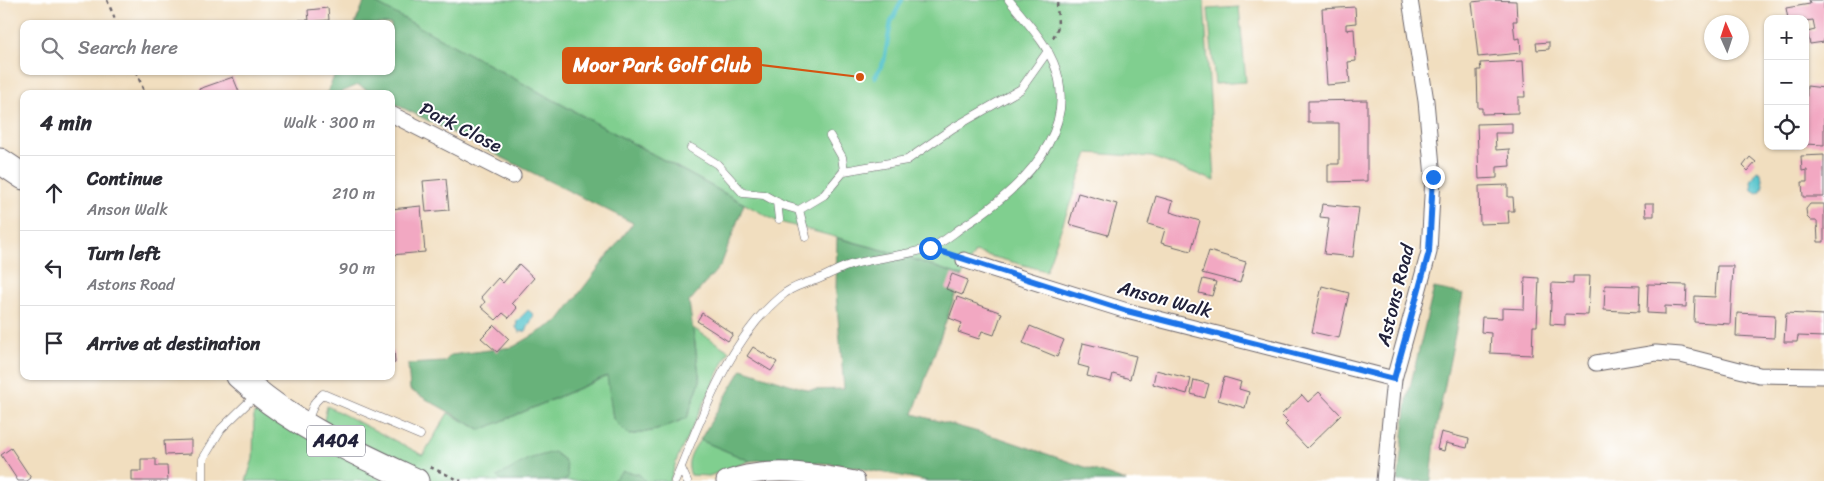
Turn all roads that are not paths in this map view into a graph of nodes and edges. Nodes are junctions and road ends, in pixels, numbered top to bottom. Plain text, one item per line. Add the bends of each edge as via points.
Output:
1 (1009, 0) edge
2 (1410, 0) edge
3 (1046, 48) junction
4 (395, 116) edge
5 (830, 136) dead end
6 (691, 148) dead end
7 (0, 161) edge
8 (846, 170) junction
9 (20, 174) edge
10 (513, 176) dead end
11 (778, 202) junction
12 (799, 210) junction
13 (780, 219) dead end
14 (806, 237) dead end
15 (964, 260) dead end
16 (1596, 363) dead end
17 (1824, 376) edge
18 (1394, 379) junction
19 (243, 380) edge
20 (258, 393) junction
21 (305, 426) junction
22 (420, 435) dead end
23 (681, 468) junction
24 (204, 481) edge
25 (416, 481) edge
26 (675, 481) edge
27 (687, 481) edge
28 (726, 481) edge
29 (855, 481) edge
30 (1384, 481) edge

1 - 3 lane
2 - 18 street, Astons Road via 1426,101 1433,177 1429,252
3 - 8 lane via 1021,90 953,128 908,160
3 - 23 lane via 1059,80 1060,108 1051,140 1030,171 1006,197 930,248 852,264 785,293 751,328 738,348 711,399
4 - 10 street, Park Close
5 - 8 lane
6 - 11 lane via 717,164 743,193 764,195
7 - 9 main road
8 - 12 lane via 824,195
11 - 12 lane
11 - 13 lane
12 - 14 lane
15 - 18 street, Anson Walk via 1127,311
16 - 17 street via 1656,353 1681,355 1759,375
18 - 30 street, Astons Road
19 - 20 main road, A404
20 - 21 main road, A404
20 - 24 lane via 221,429 203,460
21 - 22 lane via 315,402 323,394
21 - 25 main road, A404
23 - 26 lane
23 - 27 lane
28 - 29 street via 769,471 818,474

